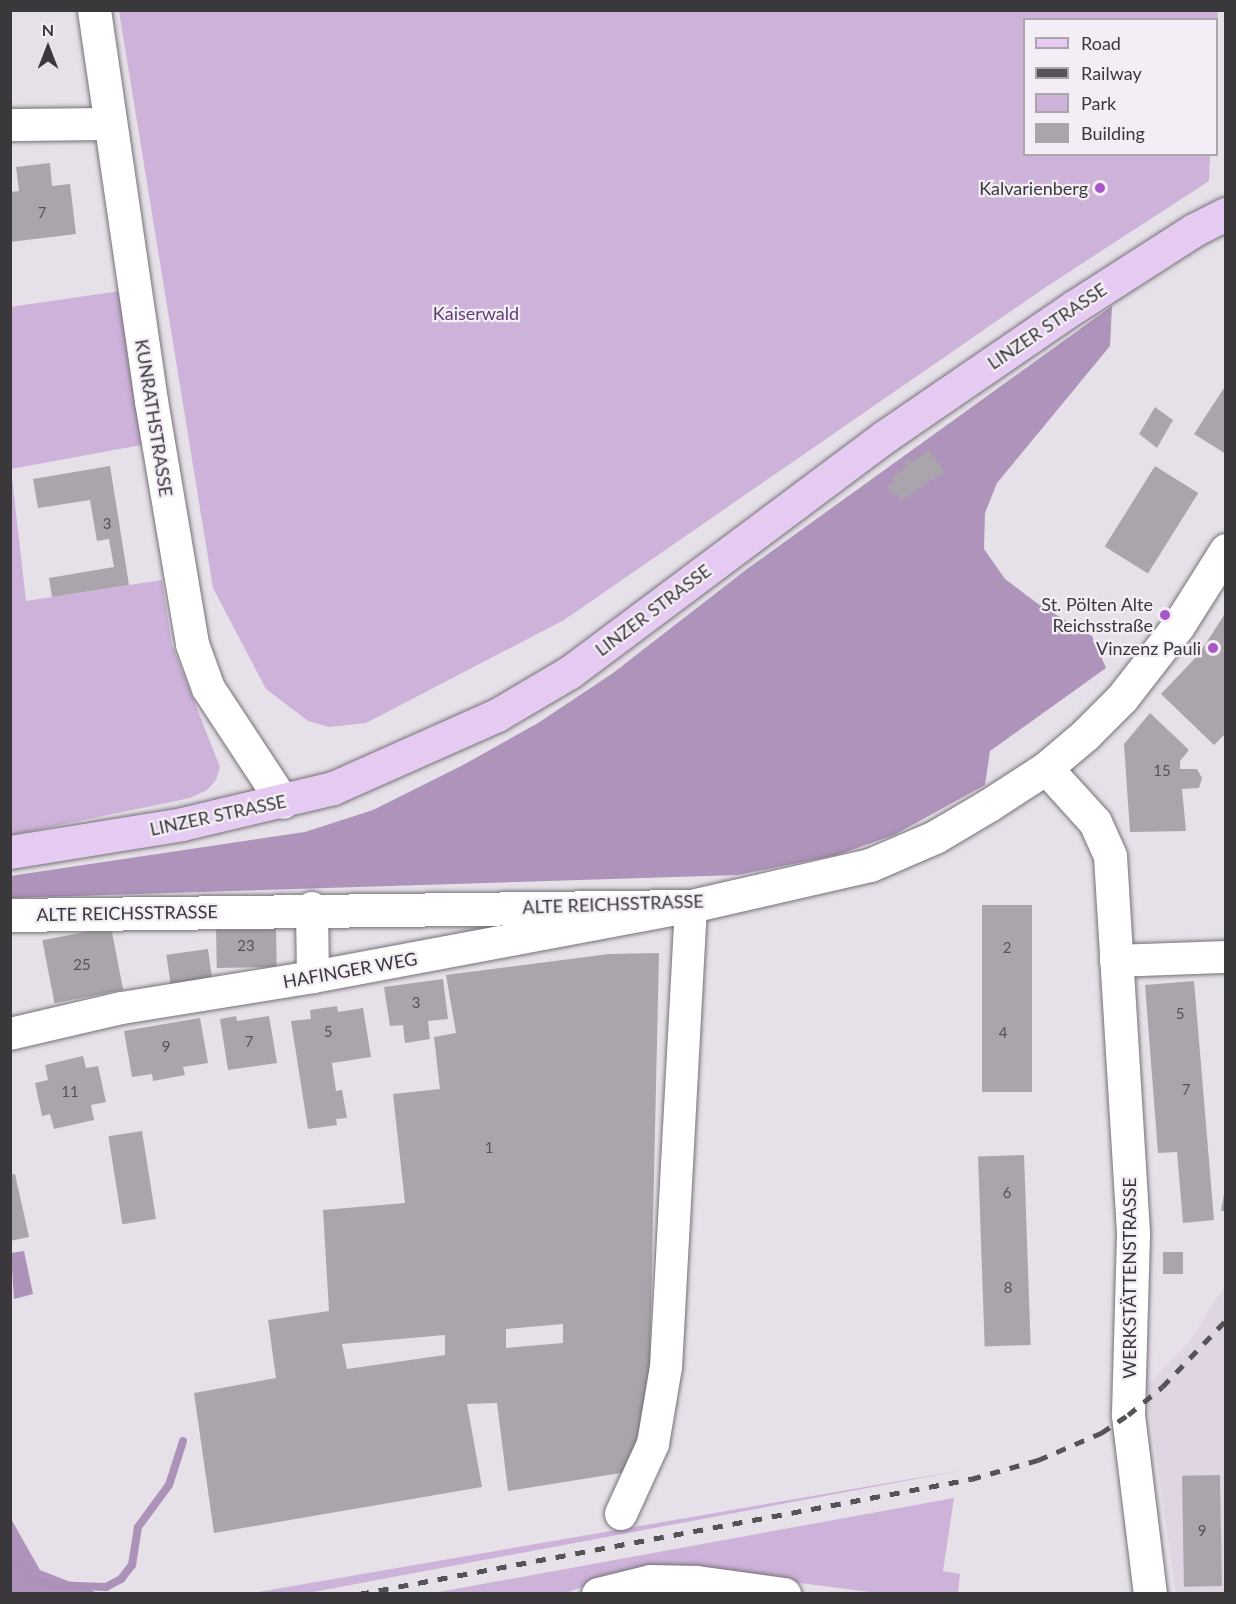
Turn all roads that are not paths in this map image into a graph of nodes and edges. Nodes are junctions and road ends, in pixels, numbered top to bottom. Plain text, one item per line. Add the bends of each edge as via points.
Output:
1 (94, 10) edge
2 (111, 124) junction
3 (10, 125) edge
4 (1226, 214) edge
5 (1226, 550) edge
6 (1046, 768) junction
7 (283, 802) junction
8 (10, 852) edge
9 (690, 906) junction
10 (312, 908) junction
11 (10, 915) edge
12 (1226, 957) edge
13 (1116, 961) junction
14 (314, 977) junction
15 (10, 1035) edge
16 (621, 1514) dead end
17 (598, 1593) edge
18 (784, 1593) edge
19 (1150, 1593) edge

1 - 2 street, KUNRATHSTRASSE
2 - 3 street
2 - 7 street, KUNRATHSTRASSE via 192,644 208,688
4 - 7 main road, LINZER STRASSE via 1194,230 1074,307 884,437 570,672 497,715 407,758 333,788
5 - 6 street, ALTE REICHSSTRASSE via 1178,626 1122,698
6 - 9 street, ALTE REICHSSTRASSE via 935,837 870,865
6 - 13 street, WERKSTÄTTENSTRASSE via 1095,822 1110,856
7 - 8 main road, LINZER STRASSE via 182,824
9 - 10 street, ALTE REICHSSTRASSE
9 - 14 street, HAFINGER WEG
9 - 16 street via 666,1367 653,1444
10 - 11 street, ALTE REICHSSTRASSE
10 - 14 street
12 - 13 street
13 - 19 street, WERKSTÄTTENSTRASSE via 1133,1234 1128,1415
14 - 15 street, HAFINGER WEG via 122,1008
17 - 18 street via 650,1581 697,1582

